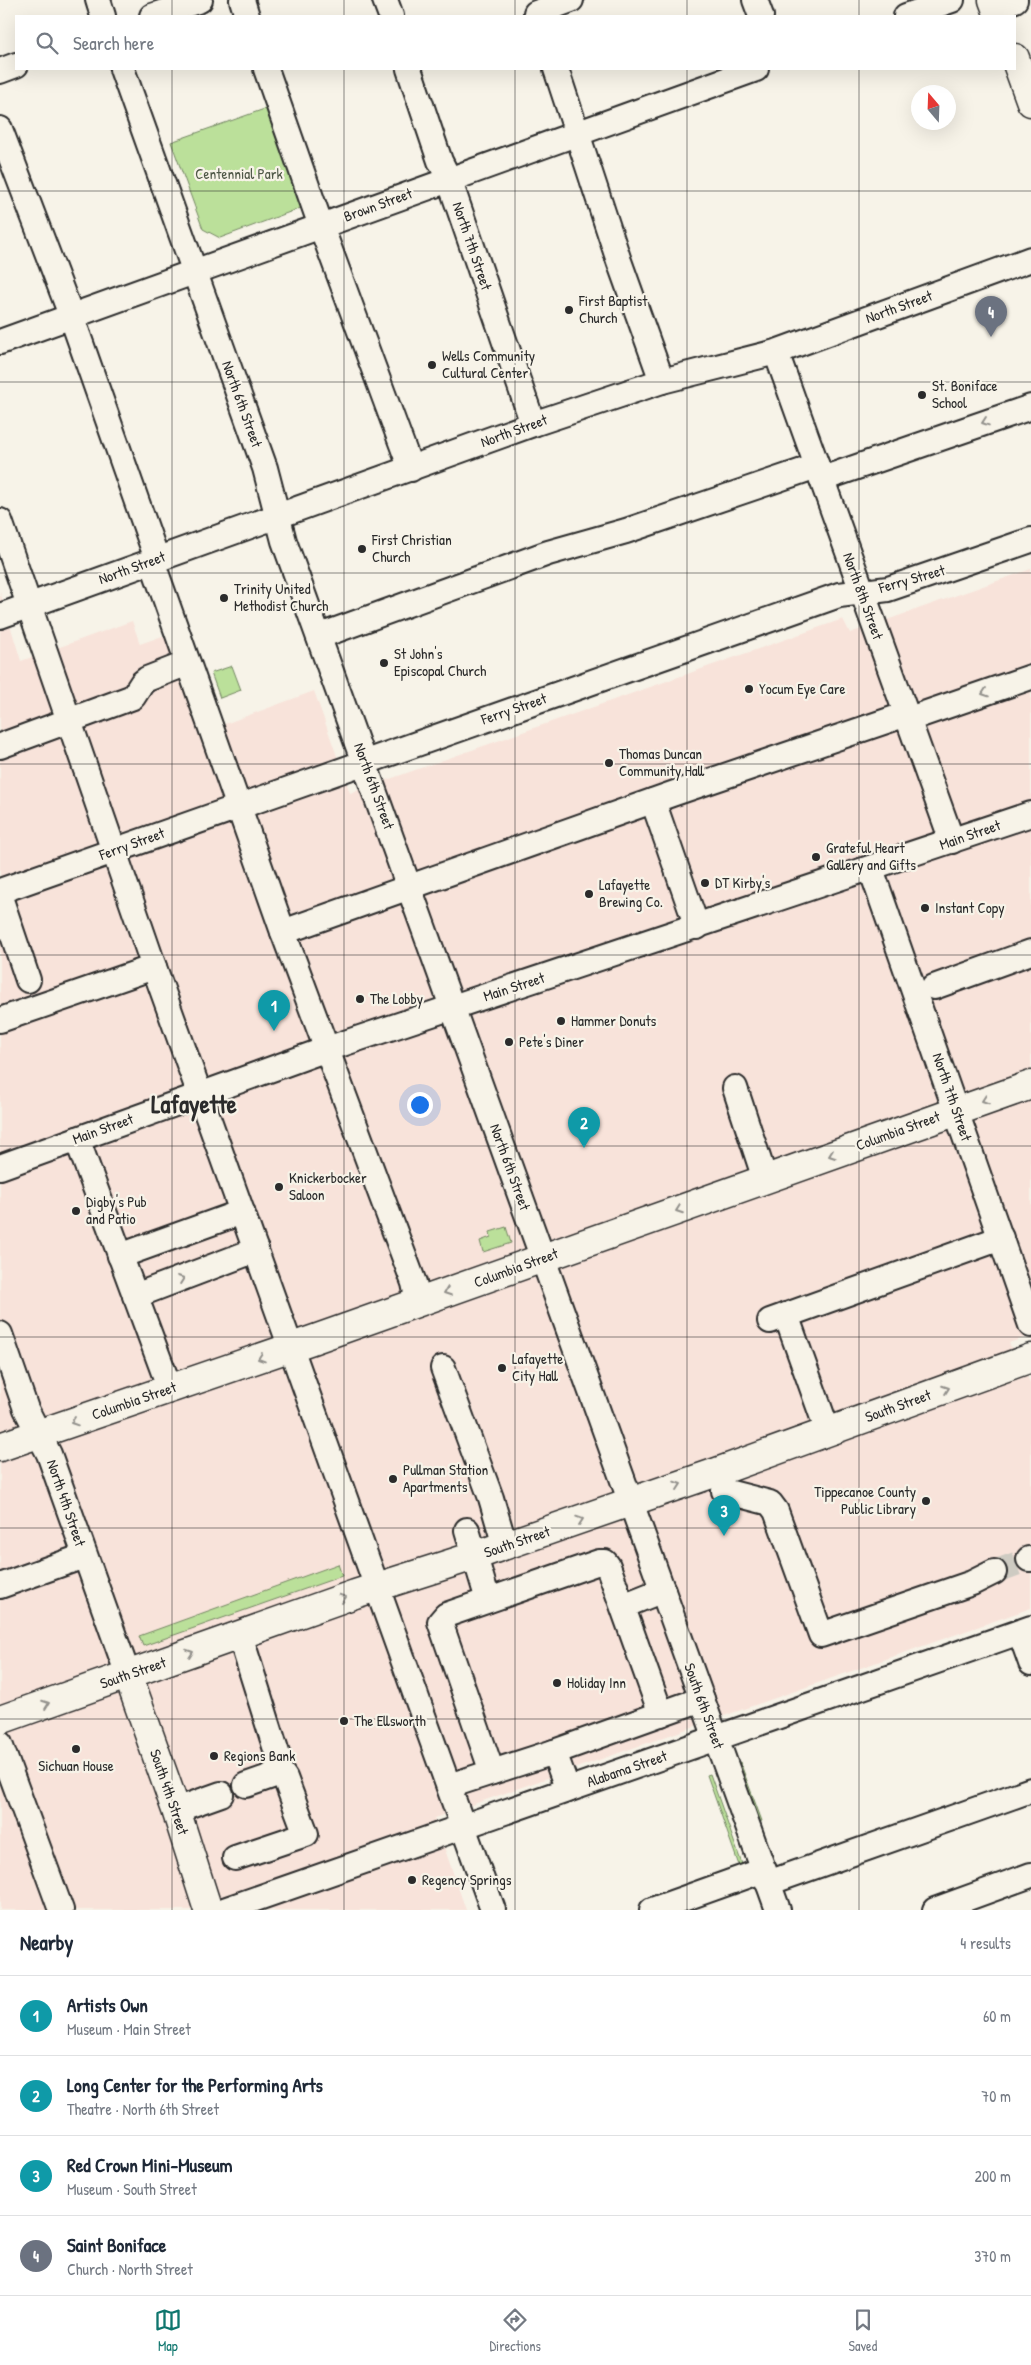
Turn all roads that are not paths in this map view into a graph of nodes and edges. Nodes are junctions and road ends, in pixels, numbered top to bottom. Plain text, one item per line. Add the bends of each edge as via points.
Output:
1 (98, 0) edge
2 (200, 0) edge
3 (242, 0) edge
4 (385, 0) edge
5 (571, 0) edge
6 (755, 0) edge
7 (952, 0) edge
8 (535, 10) edge
9 (103, 15) edge
10 (155, 15) edge
11 (247, 15) edge
12 (391, 15) edge
13 (761, 15) edge
14 (909, 15) edge
15 (1016, 61) edge
16 (15, 65) edge
17 (122, 70) edge
18 (266, 70) edge
19 (409, 70) edge
20 (556, 70) edge
21 (753, 70) edge
22 (0, 71) edge
23 (1031, 102) edge
24 (0, 129) edge
25 (578, 133) junction
26 (449, 179) junction
27 (321, 226) junction
28 (1031, 259) edge
29 (194, 271) junction
30 (71, 315) junction
31 (0, 342) edge
32 (776, 352) junction
33 (662, 381) junction
34 (1031, 407) edge
35 (533, 424) junction
36 (411, 469) junction
37 (820, 472) junction
38 (278, 516) junction
39 (0, 521) edge
40 (1031, 540) edge
41 (154, 560) junction
42 (861, 592) junction
43 (30, 605) junction
44 (0, 616) edge
45 (320, 636) junction
46 (188, 663) junction
47 (1031, 677) edge
48 (908, 716) junction
49 (70, 720) junction
50 (0, 746) edge
51 (365, 762) junction
52 (653, 801) junction
53 (238, 806) junction
54 (1031, 814) edge
55 (952, 841) junction
56 (114, 851) junction
57 (872, 869) junction
58 (410, 888) junction
59 (0, 891) edge
60 (0, 897) edge
61 (698, 927) junction
62 (283, 932) junction
63 (1031, 952) edge
64 (154, 967) junction
65 (28, 980) dead end
66 (934, 986) dead end
67 (451, 1007) junction
68 (0, 1020) edge
69 (327, 1049) junction
70 (1031, 1085) edge
71 (736, 1088) dead end
72 (200, 1094) junction
73 (957, 1110) junction
74 (77, 1139) junction
75 (0, 1166) edge
76 (765, 1179) junction
77 (242, 1212) junction
78 (1001, 1238) junction
79 (256, 1250) junction
80 (120, 1256) junction
81 (542, 1258) junction
82 (135, 1296) junction
83 (418, 1302) junction
84 (1031, 1325) edge
85 (0, 1334) edge
86 (291, 1348) junction
87 (1031, 1358) edge
88 (443, 1368) dead end
89 (170, 1389) junction
90 (828, 1432) junction
91 (38, 1434) junction
92 (0, 1447) edge
93 (724, 1491) dead end
94 (632, 1502) junction
95 (467, 1530) dead end
96 (505, 1546) junction
97 (84, 1556) junction
98 (474, 1556) junction
99 (994, 1572) tunnel mouth
100 (0, 1586) edge
101 (376, 1587) junction
102 (663, 1590) junction
103 (488, 1600) junction
104 (623, 1606) junction
105 (1025, 1630) edge
106 (240, 1635) junction
107 (1031, 1663) edge
108 (128, 1675) junction
109 (702, 1700) junction
110 (661, 1714) junction
111 (0, 1720) edge
112 (715, 1738) junction
113 (0, 1744) edge
114 (554, 1752) junction
115 (278, 1768) junction
116 (492, 1772) junction
117 (246, 1785) dead end
118 (449, 1786) junction
119 (568, 1790) junction
120 (1031, 1790) edge
121 (221, 1794) dead end
122 (176, 1810) junction
123 (463, 1826) junction
124 (235, 1858) dead end
125 (1031, 1875) edge
126 (766, 1876) junction
127 (61, 1910) edge
128 (208, 1910) edge
129 (224, 1910) edge
130 (493, 1910) edge
131 (652, 1910) edge
132 (778, 1910) edge
133 (935, 1910) edge

1 - 9 street
2 - 10 street
3 - 11 street
4 - 12 street
5 - 8 street
6 - 13 street
7 - 14 street
15 - 23 main road
16 - 22 street
17 - 29 street, North 6th Street
18 - 27 street
19 - 26 street, North 7th Street
20 - 25 street
21 - 25 street, Brown Street
24 - 30 street
25 - 26 street, Brown Street
25 - 33 street
26 - 27 street, Brown Street
26 - 35 street, North 7th Street
27 - 29 street, Brown Street
27 - 36 street
28 - 32 street, North Street
29 - 30 street, Brown Street
29 - 38 street, North 6th Street via 265,468
30 - 31 street, Brown Street
30 - 41 street
32 - 33 street, North Street
32 - 37 street, North 8th Street
33 - 35 street, North Street
34 -> 37 street
35 - 36 street, North Street
36 - 38 street, North Street
37 - 42 street, North 8th Street
37 - 45 street via 548,554
38 - 41 street, North Street
38 - 45 street, North 6th Street
39 - 43 street
40 - 42 street, Ferry Street via 888,589
41 - 43 street, North Street
41 - 46 street
42 - 48 street, North 8th Street
42 - 51 street, Ferry Street via 839,595
43 - 44 street, North Street
43 - 49 street
45 - 51 street, North 6th Street
46 - 49 street via 147,679 134,697
46 - 53 street
47 -> 48 street
48 - 52 street
48 - 55 street, North 8th Street
49 - 50 street
49 - 56 street
51 - 53 street, Ferry Street
51 - 58 street, North 6th Street
52 - 58 street
52 - 61 street
53 - 56 street, Ferry Street
53 - 62 street
54 - 55 street, Main Street
55 - 57 street, Main Street
56 - 59 street, Ferry Street
56 - 64 street
57 - 61 street, Main Street
57 - 73 street, North 7th Street
58 - 62 street
58 - 67 street, North 6th Street
60 - 65 street
61 - 67 street, Main Street
62 - 69 street
63 - 66 street
64 - 68 street
64 - 72 street
67 - 69 street, Main Street
67 - 81 street, North 6th Street
69 - 72 street, Main Street
69 - 83 street via 414,1283
70 -> 73 main road, Columbia Street
71 - 76 street
72 - 74 street, Main Street
72 - 77 street
73 -> 76 main road, Columbia Street
73 - 78 street, North 7th Street
74 - 75 street, Main Street
74 - 80 street
76 -> 81 main road, Columbia Street
77 - 79 street
77 - 80 street
78 - 84 street, North 7th Street
78 - 90 street via 778,1318
82 -> 79 street
79 - 86 street
80 - 82 street
81 -> 83 main road, Columbia Street
81 - 94 street, North 6th Street
82 - 89 street
83 - 86 main road, Columbia Street
85 - 91 street, North 4th Street
86 -> 89 main road, Columbia Street
86 - 101 street
90 -> 87 main road, South Street
88 - 96 street
89 -> 91 main road, Columbia Street
94 -> 90 main road, South Street
91 - 92 main road, Columbia Street
91 - 97 street, North 4th Street via 49,1454
93 - 99 street via 770,1503 776,1511 821,1634 972,1583
96 -> 94 main road, South Street
94 - 102 street, South 6th Street
95 - 98 street
96 - 98 main road, South Street
97 - 100 street
97 - 108 street, North 4th Street
98 - 101 main road, South Street
98 - 103 street
106 -> 101 main road, South Street
101 - 118 street
102 - 104 street
102 - 109 street, South 6th Street
103 - 104 street via 605,1562
103 - 116 street via 446,1615 440,1622
104 - 110 street
105 - 107 street
105 - 112 street, Alabama Street
108 -> 106 main road, South Street
106 - 115 street via 272,1731
111 -> 108 main road, South Street
108 - 122 main road, South 4th Street
109 - 110 street
109 - 112 street, South 6th Street
110 - 114 street
112 - 119 street, Alabama Street
112 - 126 street, South 6th Street
113 - 127 street
114 - 116 street
114 - 119 street
115 - 117 street via 272,1776
115 - 124 street via 285,1778 306,1834
116 - 118 street
118 - 123 street
119 - 123 street, Alabama Street
120 - 126 street
121 - 122 street
122 - 128 main road, South 4th Street
123 - 129 street, Alabama Street
123 - 130 street
125 - 133 street
126 - 131 street
126 - 132 street, South 6th Street

